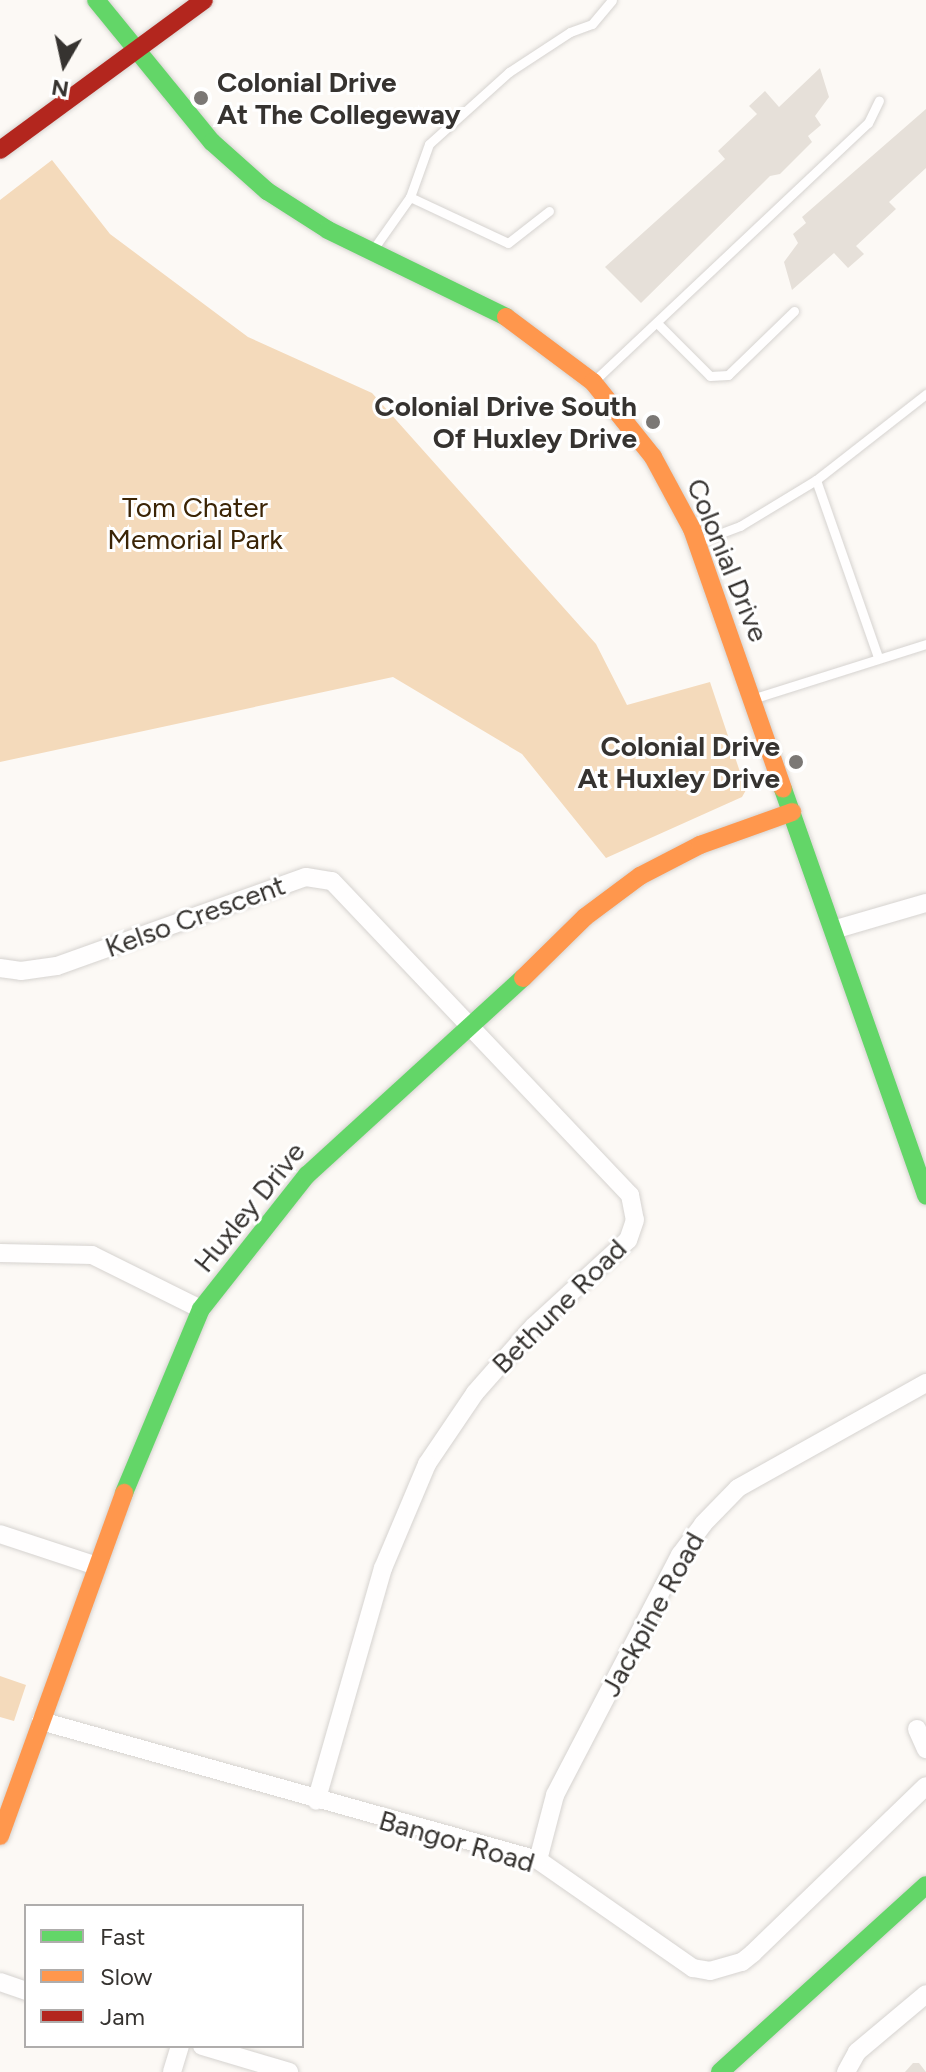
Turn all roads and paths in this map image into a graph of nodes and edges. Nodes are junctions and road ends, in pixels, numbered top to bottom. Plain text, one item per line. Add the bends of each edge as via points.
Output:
1 (96, 0) edge
2 (204, 0) edge
3 (612, 0) edge
4 (134, 50) junction
5 (879, 100) dead end
6 (0, 150) edge
7 (410, 197) junction
8 (549, 211) dead end
9 (372, 251) junction
10 (794, 311) dead end
11 (659, 325) junction
12 (593, 382) junction
13 (926, 394) edge
14 (816, 480) junction
15 (697, 543) junction
16 (926, 644) edge
17 (878, 657) junction
18 (752, 699) junction
19 (792, 812) junction
20 (926, 903) edge
21 (833, 930) junction
22 (0, 968) edge
23 (474, 1027) junction
24 (925, 1187) edge
25 (0, 1253) edge
26 (201, 1309) junction
27 (926, 1383) edge
28 (0, 1534) edge
29 (94, 1565) junction
30 (41, 1721) junction
31 (917, 1729) dead end
32 (926, 1749) edge
33 (926, 1786) edge
34 (316, 1801) junction
35 (0, 1836) edge
36 (538, 1860) junction
37 (926, 1885) edge
38 (0, 1982) edge
39 (24, 1990) edge
40 (926, 1994) edge
41 (179, 2048) edge
42 (209, 2048) edge
43 (172, 2072) edge
44 (289, 2072) edge
45 (720, 2072) edge
46 (846, 2072) edge

1 - 4 street, Colonial Drive
2 - 4 street
3 - 7 lane via 592,24 570,32 509,72 429,144
4 - 6 street
4 - 9 street, Colonial Drive via 239,168 297,212
5 - 11 lane via 868,123
7 - 8 lane via 508,243
7 - 9 lane
9 - 12 street, Colonial Drive via 514,320
10 - 11 lane via 728,375 710,376
11 - 12 lane
12 - 15 street, Colonial Drive via 653,457
13 - 14 lane
14 - 15 lane via 740,526
14 - 17 lane
15 - 18 street, Colonial Drive
16 - 17 lane
17 - 18 lane
18 - 19 street, Colonial Drive
19 - 21 street, Colonial Drive
19 - 23 street, Huxley Drive via 700,845 640,876 585,917
20 - 21 street
21 - 24 street, Colonial Drive
22 - 23 street, Kelso Crescent via 57,966 306,877 332,881
23 - 26 street, Huxley Drive via 307,1175
23 - 34 street, Bethune Road via 630,1195 635,1220 628,1240 534,1326 475,1393 427,1464 383,1568
25 - 26 street via 92,1255
26 - 29 street, Huxley Drive
27 - 36 street, Jackpine Road via 738,1488 703,1524 680,1555 555,1795
28 - 29 street
29 - 30 street, Huxley Drive
30 - 34 street, Bangor Road
30 - 35 street, Huxley Drive
31 - 32 street
33 - 36 street, Bangor Road via 753,1953 742,1962 710,1971 693,1968
34 - 36 street, Bangor Road
37 - 45 street
38 - 39 street
40 - 46 street via 857,2052
41 - 43 street
42 - 44 street

